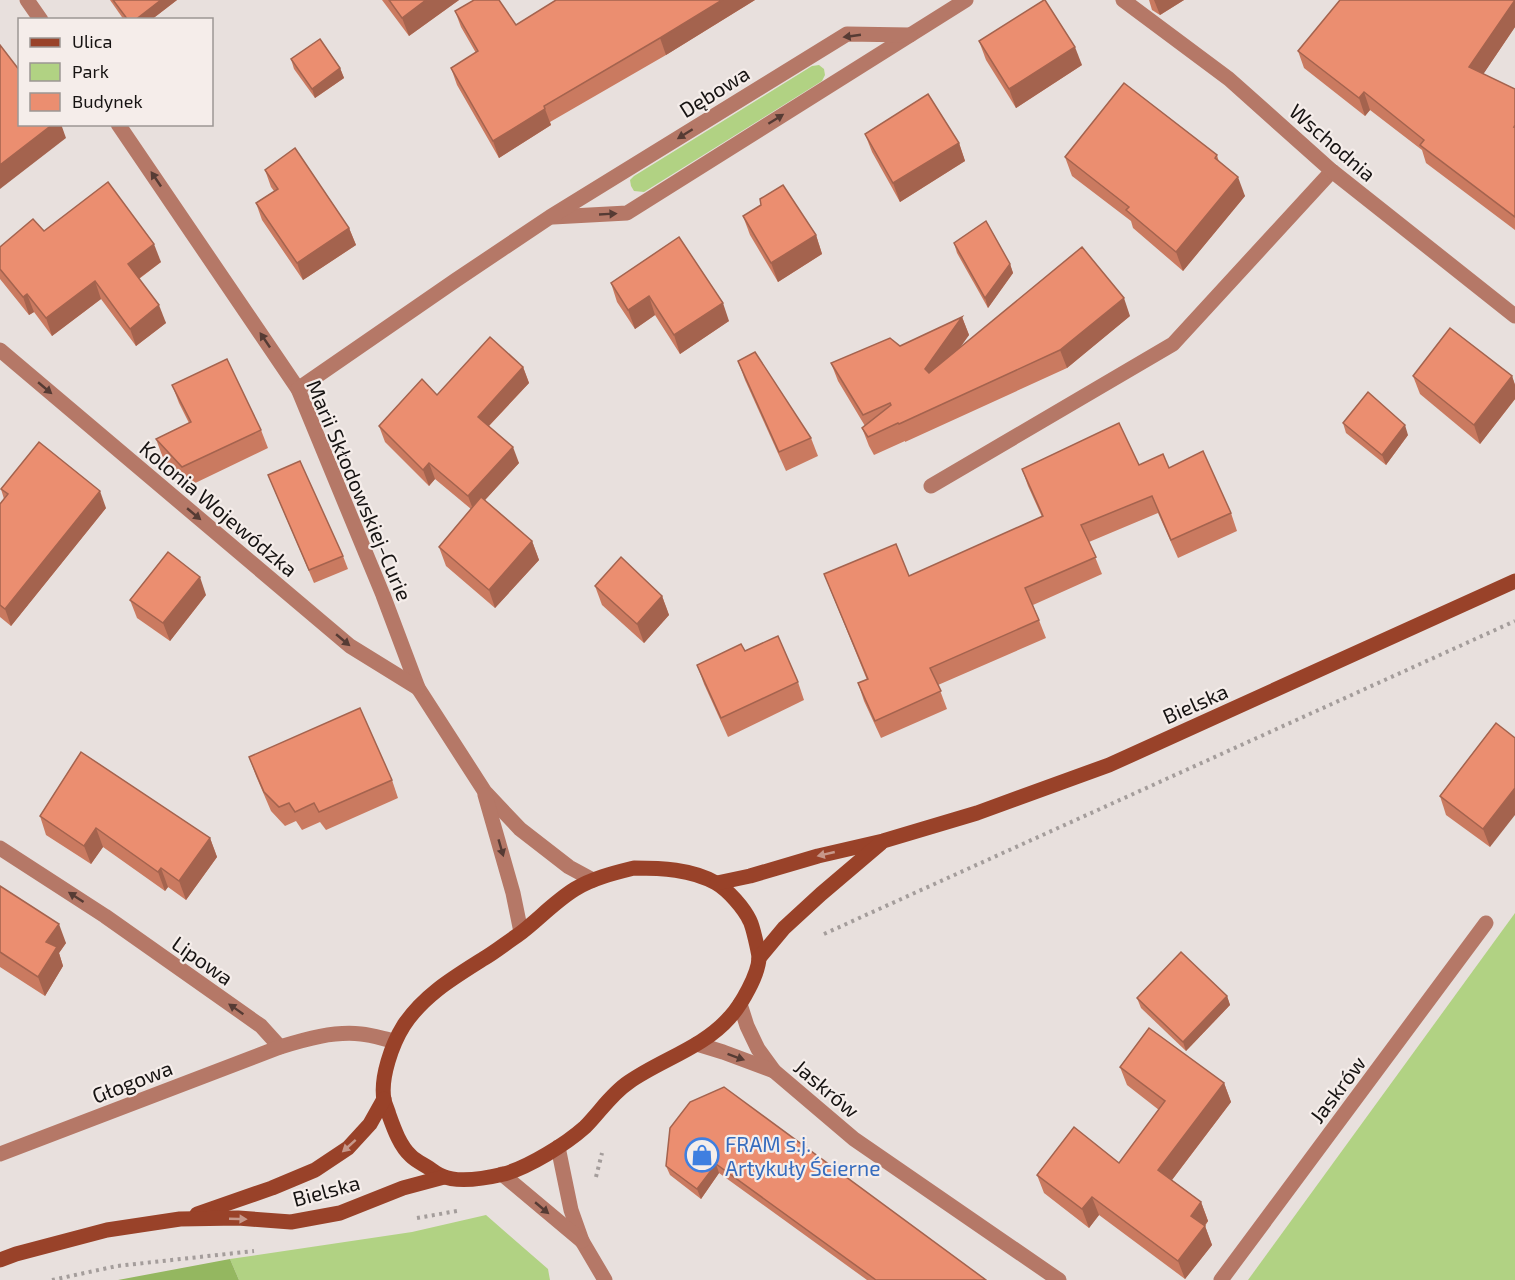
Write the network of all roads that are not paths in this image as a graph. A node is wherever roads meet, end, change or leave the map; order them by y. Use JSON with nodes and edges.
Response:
{"nodes":[{"id":1,"x":27,"y":0,"type":"edge"},
{"id":2,"x":966,"y":0,"type":"edge"},
{"id":3,"x":1123,"y":0,"type":"edge"},
{"id":4,"x":40,"y":18,"type":"edge"},
{"id":5,"x":910,"y":36,"type":"junction"},
{"id":6,"x":119,"y":126,"type":"edge"},
{"id":7,"x":1332,"y":171,"type":"junction"},
{"id":8,"x":550,"y":217,"type":"junction"},
{"id":9,"x":1515,"y":316,"type":"edge"},
{"id":10,"x":0,"y":351,"type":"edge"},
{"id":11,"x":297,"y":389,"type":"junction"},
{"id":12,"x":930,"y":486,"type":"dead end"},
{"id":13,"x":1515,"y":581,"type":"edge"},
{"id":14,"x":418,"y":688,"type":"junction"},
{"id":15,"x":485,"y":792,"type":"junction"},
{"id":16,"x":883,"y":841,"type":"junction"},
{"id":17,"x":0,"y":848,"type":"edge"},
{"id":18,"x":593,"y":880,"type":"junction"},
{"id":19,"x":717,"y":883,"type":"junction"},
{"id":20,"x":1486,"y":923,"type":"dead end"},
{"id":21,"x":521,"y":933,"type":"junction"},
{"id":22,"x":759,"y":958,"type":"junction"},
{"id":23,"x":740,"y":1004,"type":"junction"},
{"id":24,"x":394,"y":1041,"type":"junction"},
{"id":25,"x":697,"y":1044,"type":"junction"},
{"id":26,"x":280,"y":1047,"type":"junction"},
{"id":27,"x":774,"y":1071,"type":"junction"},
{"id":28,"x":384,"y":1099,"type":"junction"},
{"id":29,"x":558,"y":1147,"type":"junction"},
{"id":30,"x":0,"y":1154,"type":"edge"},
{"id":31,"x":502,"y":1174,"type":"junction"},
{"id":32,"x":444,"y":1177,"type":"junction"},
{"id":33,"x":180,"y":1219,"type":"junction"},
{"id":34,"x":582,"y":1240,"type":"junction"},
{"id":35,"x":0,"y":1260,"type":"edge"},
{"id":36,"x":605,"y":1280,"type":"edge"},
{"id":37,"x":1059,"y":1280,"type":"edge"},
{"id":38,"x":1221,"y":1280,"type":"edge"}],
"edges":[{"from":1,"to":4,"type":"street"},
{"from":2,"to":5,"type":"street"},
{"from":3,"to":7,"type":"street","name":"Wschodnia"},
{"from":8,"to":5,"type":"street","one_way":true},
{"from":5,"to":8,"type":"street","name":"Dębowa","one_way":true},
{"from":11,"to":6,"type":"street","name":"Marii Skłodowskiej-Curie","one_way":true},
{"from":7,"to":9,"type":"street","name":"Wschodnia"},
{"from":7,"to":12,"type":"street"},
{"from":8,"to":11,"type":"street","name":"Dębowa"},
{"from":10,"to":14,"type":"street","name":"Kolonia Wojewódzka","one_way":true},
{"from":11,"to":14,"type":"street","name":"Marii Skłodowskiej-Curie"},
{"from":13,"to":16,"type":"main road","name":"Bielska"},
{"from":14,"to":15,"type":"street","name":"Marii Skłodowskiej-Curie"},
{"from":15,"to":18,"type":"street","name":"Marii Skłodowskiej-Curie"},
{"from":15,"to":21,"type":"street","name":"Marii Skłodowskiej-Curie","one_way":true},
{"from":16,"to":19,"type":"main road","name":"Bielska","one_way":true},
{"from":16,"to":22,"type":"main road","name":"Bielska"},
{"from":26,"to":17,"type":"street","name":"Lipowa","one_way":true},
{"from":18,"to":19,"type":"main road"},
{"from":18,"to":21,"type":"main road"},
{"from":19,"to":22,"type":"main road"},
{"from":20,"to":38,"type":"street","name":"Jaskrów"},
{"from":21,"to":24,"type":"main road"},
{"from":22,"to":23,"type":"main road"},
{"from":23,"to":25,"type":"main road"},
{"from":23,"to":27,"type":"street","name":"Jaskrów"},
{"from":24,"to":26,"type":"street"},
{"from":24,"to":28,"type":"main road"},
{"from":25,"to":27,"type":"street","name":"Jaskrów","one_way":true},
{"from":25,"to":29,"type":"main road"},
{"from":26,"to":30,"type":"street","name":"Głogowa"},
{"from":27,"to":37,"type":"street","name":"Jaskrów"},
{"from":28,"to":32,"type":"main road"},
{"from":28,"to":33,"type":"main road","name":"Bielska","one_way":true},
{"from":29,"to":31,"type":"main road"},
{"from":29,"to":34,"type":"street"},
{"from":31,"to":32,"type":"main road"},
{"from":31,"to":34,"type":"street","one_way":true},
{"from":33,"to":32,"type":"main road","name":"Bielska","one_way":true},
{"from":33,"to":35,"type":"main road","name":"Bielska"},
{"from":34,"to":36,"type":"street"}]}
